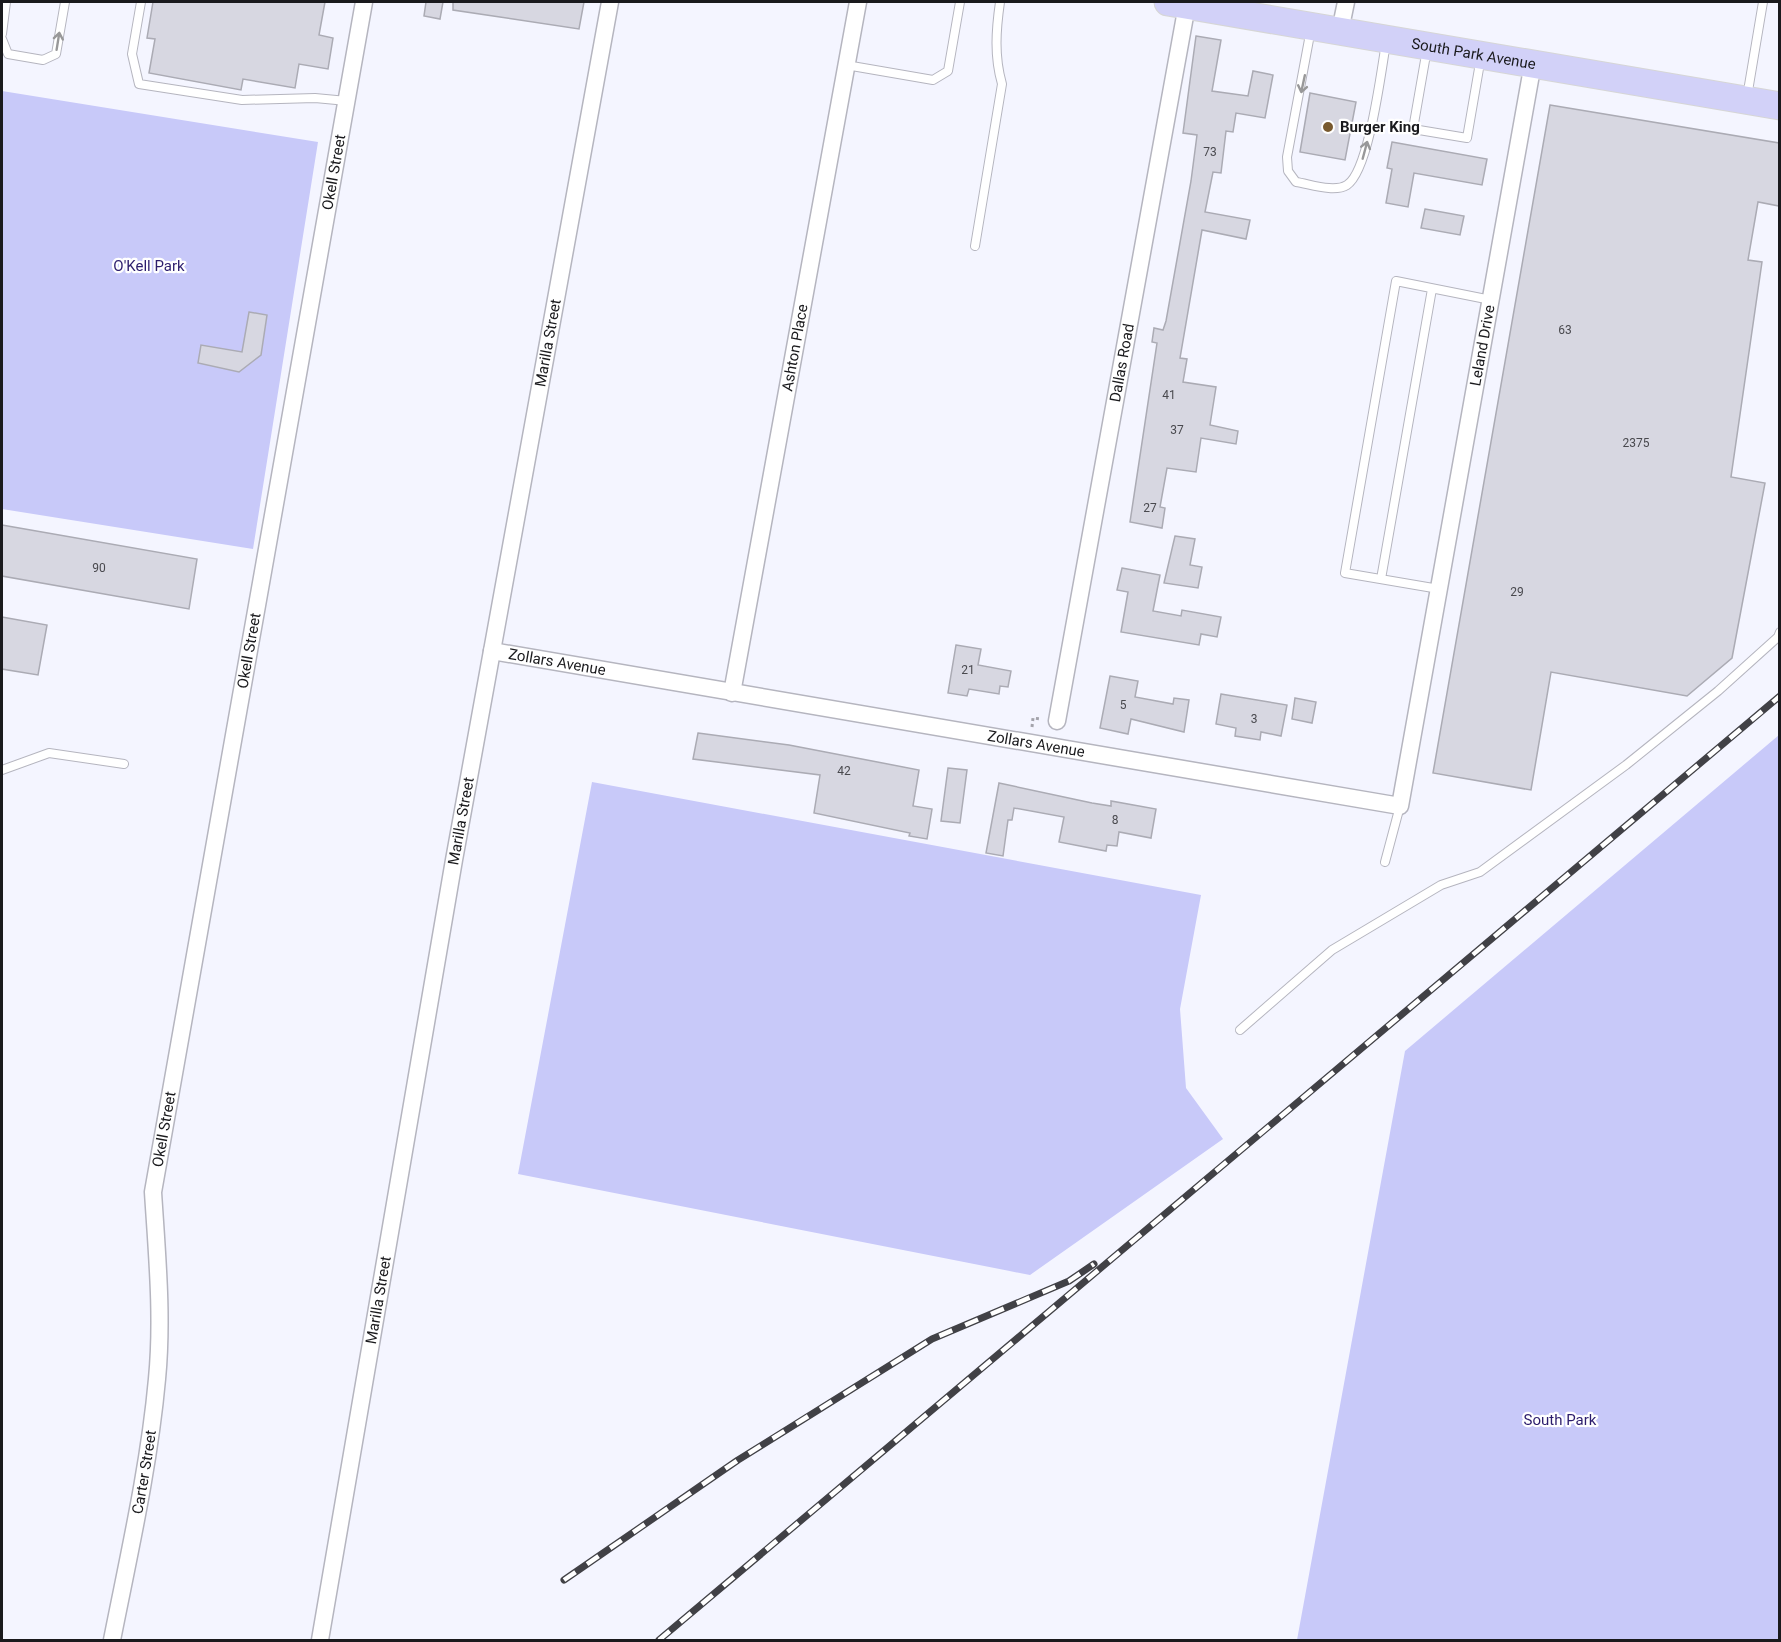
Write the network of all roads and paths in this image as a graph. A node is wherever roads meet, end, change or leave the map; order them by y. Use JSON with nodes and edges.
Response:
{"nodes":[{"id":1,"x":65,"y":2,"type":"edge"},
{"id":2,"x":141,"y":2,"type":"edge"},
{"id":3,"x":364,"y":2,"type":"edge"},
{"id":4,"x":609,"y":2,"type":"edge"},
{"id":5,"x":858,"y":2,"type":"edge"},
{"id":6,"x":960,"y":2,"type":"edge"},
{"id":7,"x":1000,"y":2,"type":"edge"},
{"id":8,"x":1346,"y":2,"type":"edge"},
{"id":9,"x":1763,"y":2,"type":"edge"},
{"id":10,"x":1177,"y":3,"type":"edge"},
{"id":11,"x":4,"y":6,"type":"edge"},
{"id":12,"x":1311,"y":26,"type":"junction"},
{"id":13,"x":1340,"y":31,"type":"junction"},
{"id":14,"x":2,"y":37,"type":"edge"},
{"id":15,"x":1387,"y":39,"type":"junction"},
{"id":16,"x":1427,"y":46,"type":"junction"},
{"id":17,"x":1482,"y":55,"type":"junction"},
{"id":18,"x":1533,"y":63,"type":"junction"},
{"id":19,"x":846,"y":65,"type":"junction"},
{"id":20,"x":1747,"y":100,"type":"junction"},
{"id":21,"x":347,"y":101,"type":"junction"},
{"id":22,"x":1779,"y":106,"type":"edge"},
{"id":23,"x":975,"y":246,"type":"dead end"},
{"id":24,"x":1432,"y":289,"type":"junction"},
{"id":25,"x":1491,"y":300,"type":"junction"},
{"id":26,"x":1381,"y":579,"type":"junction"},
{"id":27,"x":1439,"y":590,"type":"junction"},
{"id":28,"x":1779,"y":632,"type":"edge"},
{"id":29,"x":492,"y":651,"type":"junction"},
{"id":30,"x":732,"y":693,"type":"junction"},
{"id":31,"x":1057,"y":721,"type":"dead end"},
{"id":32,"x":124,"y":764,"type":"dead end"},
{"id":33,"x":2,"y":770,"type":"edge"},
{"id":34,"x":1400,"y":806,"type":"junction"},
{"id":35,"x":1385,"y":862,"type":"dead end"},
{"id":36,"x":1240,"y":1030,"type":"dead end"},
{"id":37,"x":160,"y":1301,"type":"joint"},
{"id":38,"x":112,"y":1641,"type":"edge"},
{"id":39,"x":320,"y":1641,"type":"edge"}],
"edges":[{"from":14,"to":1,"type":"lane","one_way":true},
{"from":2,"to":21,"type":"lane"},
{"from":3,"to":21,"type":"street","name":"Okell Street"},
{"from":4,"to":29,"type":"street","name":"Marilla Street"},
{"from":5,"to":19,"type":"street","name":"Ashton Place"},
{"from":6,"to":19,"type":"lane"},
{"from":7,"to":23,"type":"lane"},
{"from":8,"to":13,"type":"street"},
{"from":9,"to":20,"type":"lane"},
{"from":10,"to":12,"type":"main road","name":"South Park Avenue"},
{"from":10,"to":31,"type":"street","name":"Dallas Road"},
{"from":11,"to":14,"type":"lane"},
{"from":12,"to":13,"type":"main road","name":"South Park Avenue"},
{"from":12,"to":15,"type":"lane","one_way":true},
{"from":13,"to":15,"type":"main road","name":"South Park Avenue"},
{"from":15,"to":16,"type":"main road","name":"South Park Avenue"},
{"from":16,"to":17,"type":"main road","name":"South Park Avenue"},
{"from":16,"to":17,"type":"lane"},
{"from":17,"to":18,"type":"main road","name":"South Park Avenue"},
{"from":18,"to":20,"type":"main road","name":"South Park Avenue"},
{"from":18,"to":25,"type":"street","name":"Leland Drive"},
{"from":19,"to":30,"type":"street","name":"Ashton Place"},
{"from":20,"to":22,"type":"main road","name":"South Park Avenue"},
{"from":21,"to":37,"type":"street","name":"Okell Street"},
{"from":24,"to":25,"type":"lane"},
{"from":24,"to":26,"type":"lane"},
{"from":24,"to":26,"type":"lane"},
{"from":25,"to":27,"type":"street","name":"Leland Drive"},
{"from":26,"to":27,"type":"lane"},
{"from":27,"to":34,"type":"street","name":"Leland Drive"},
{"from":28,"to":36,"type":"lane"},
{"from":29,"to":30,"type":"street","name":"Zollars Avenue"},
{"from":29,"to":39,"type":"street","name":"Marilla Street"},
{"from":30,"to":34,"type":"street","name":"Zollars Avenue"},
{"from":32,"to":33,"type":"lane"},
{"from":34,"to":35,"type":"lane"},
{"from":37,"to":38,"type":"street","name":"Carter Street"}]}
